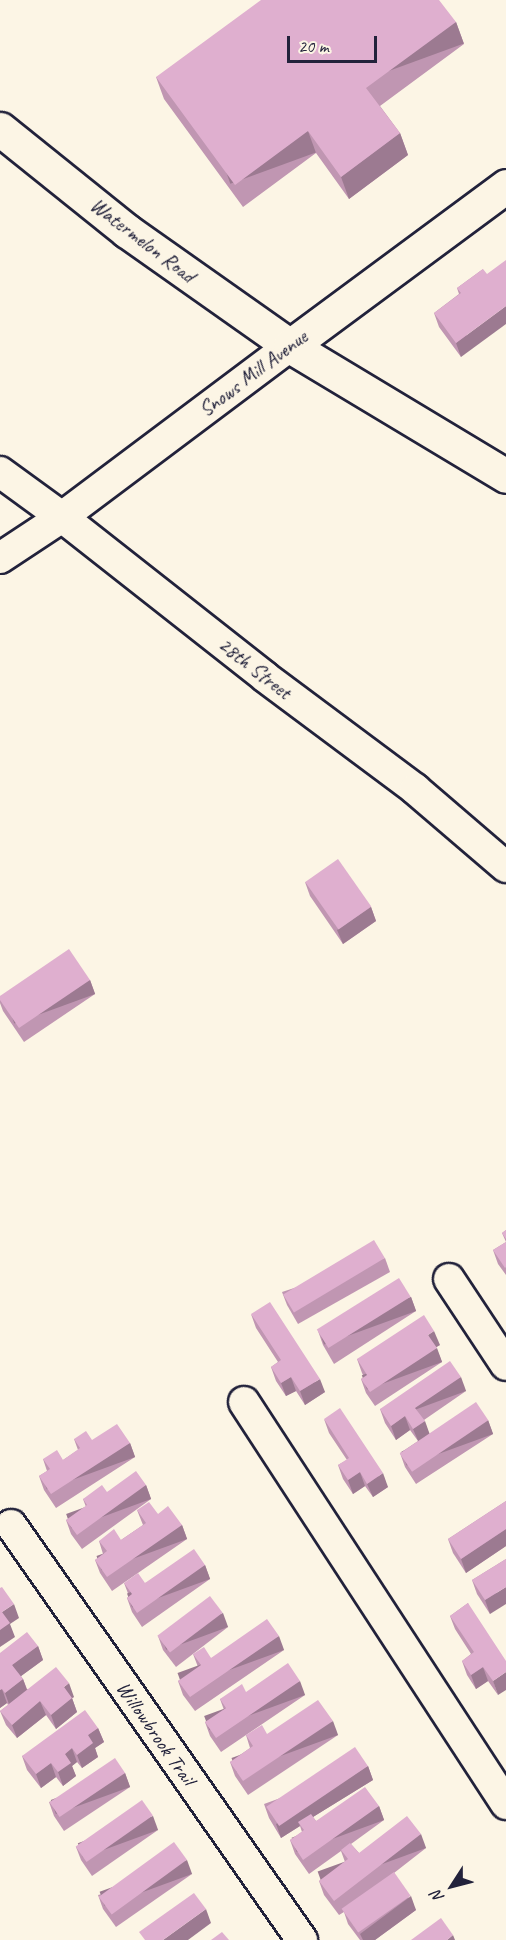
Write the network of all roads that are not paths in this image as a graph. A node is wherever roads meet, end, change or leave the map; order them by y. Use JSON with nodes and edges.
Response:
{"nodes":[{"id":1,"x":0,"y":129,"type":"edge"},
{"id":2,"x":506,"y":186,"type":"edge"},
{"id":3,"x":290,"y":346,"type":"junction"},
{"id":4,"x":0,"y":472,"type":"edge"},
{"id":5,"x":506,"y":476,"type":"edge"},
{"id":6,"x":62,"y":517,"type":"junction"},
{"id":7,"x":0,"y":558,"type":"edge"},
{"id":8,"x":506,"y":867,"type":"edge"},
{"id":9,"x":449,"y":1279,"type":"dead end"},
{"id":10,"x":506,"y":1365,"type":"edge"},
{"id":11,"x":244,"y":1402,"type":"dead end"},
{"id":12,"x":11,"y":1525,"type":"dead end"},
{"id":13,"x":506,"y":1804,"type":"edge"},
{"id":14,"x":302,"y":1940,"type":"edge"}],
"edges":[{"from":1,"to":3,"type":"main road","name":"Watermelon Road"},
{"from":2,"to":3,"type":"main road","name":"Snows Mill Avenue"},
{"from":3,"to":5,"type":"main road","name":"Watermelon Road"},
{"from":3,"to":6,"type":"street","name":"Snows Mill Avenue"},
{"from":4,"to":6,"type":"street","name":"28th Street"},
{"from":6,"to":7,"type":"street","name":"Snows Mill Avenue"},
{"from":6,"to":8,"type":"street","name":"28th Street"},
{"from":9,"to":10,"type":"street"},
{"from":11,"to":13,"type":"street"},
{"from":12,"to":14,"type":"street","name":"Willowbrook Trail"}]}
